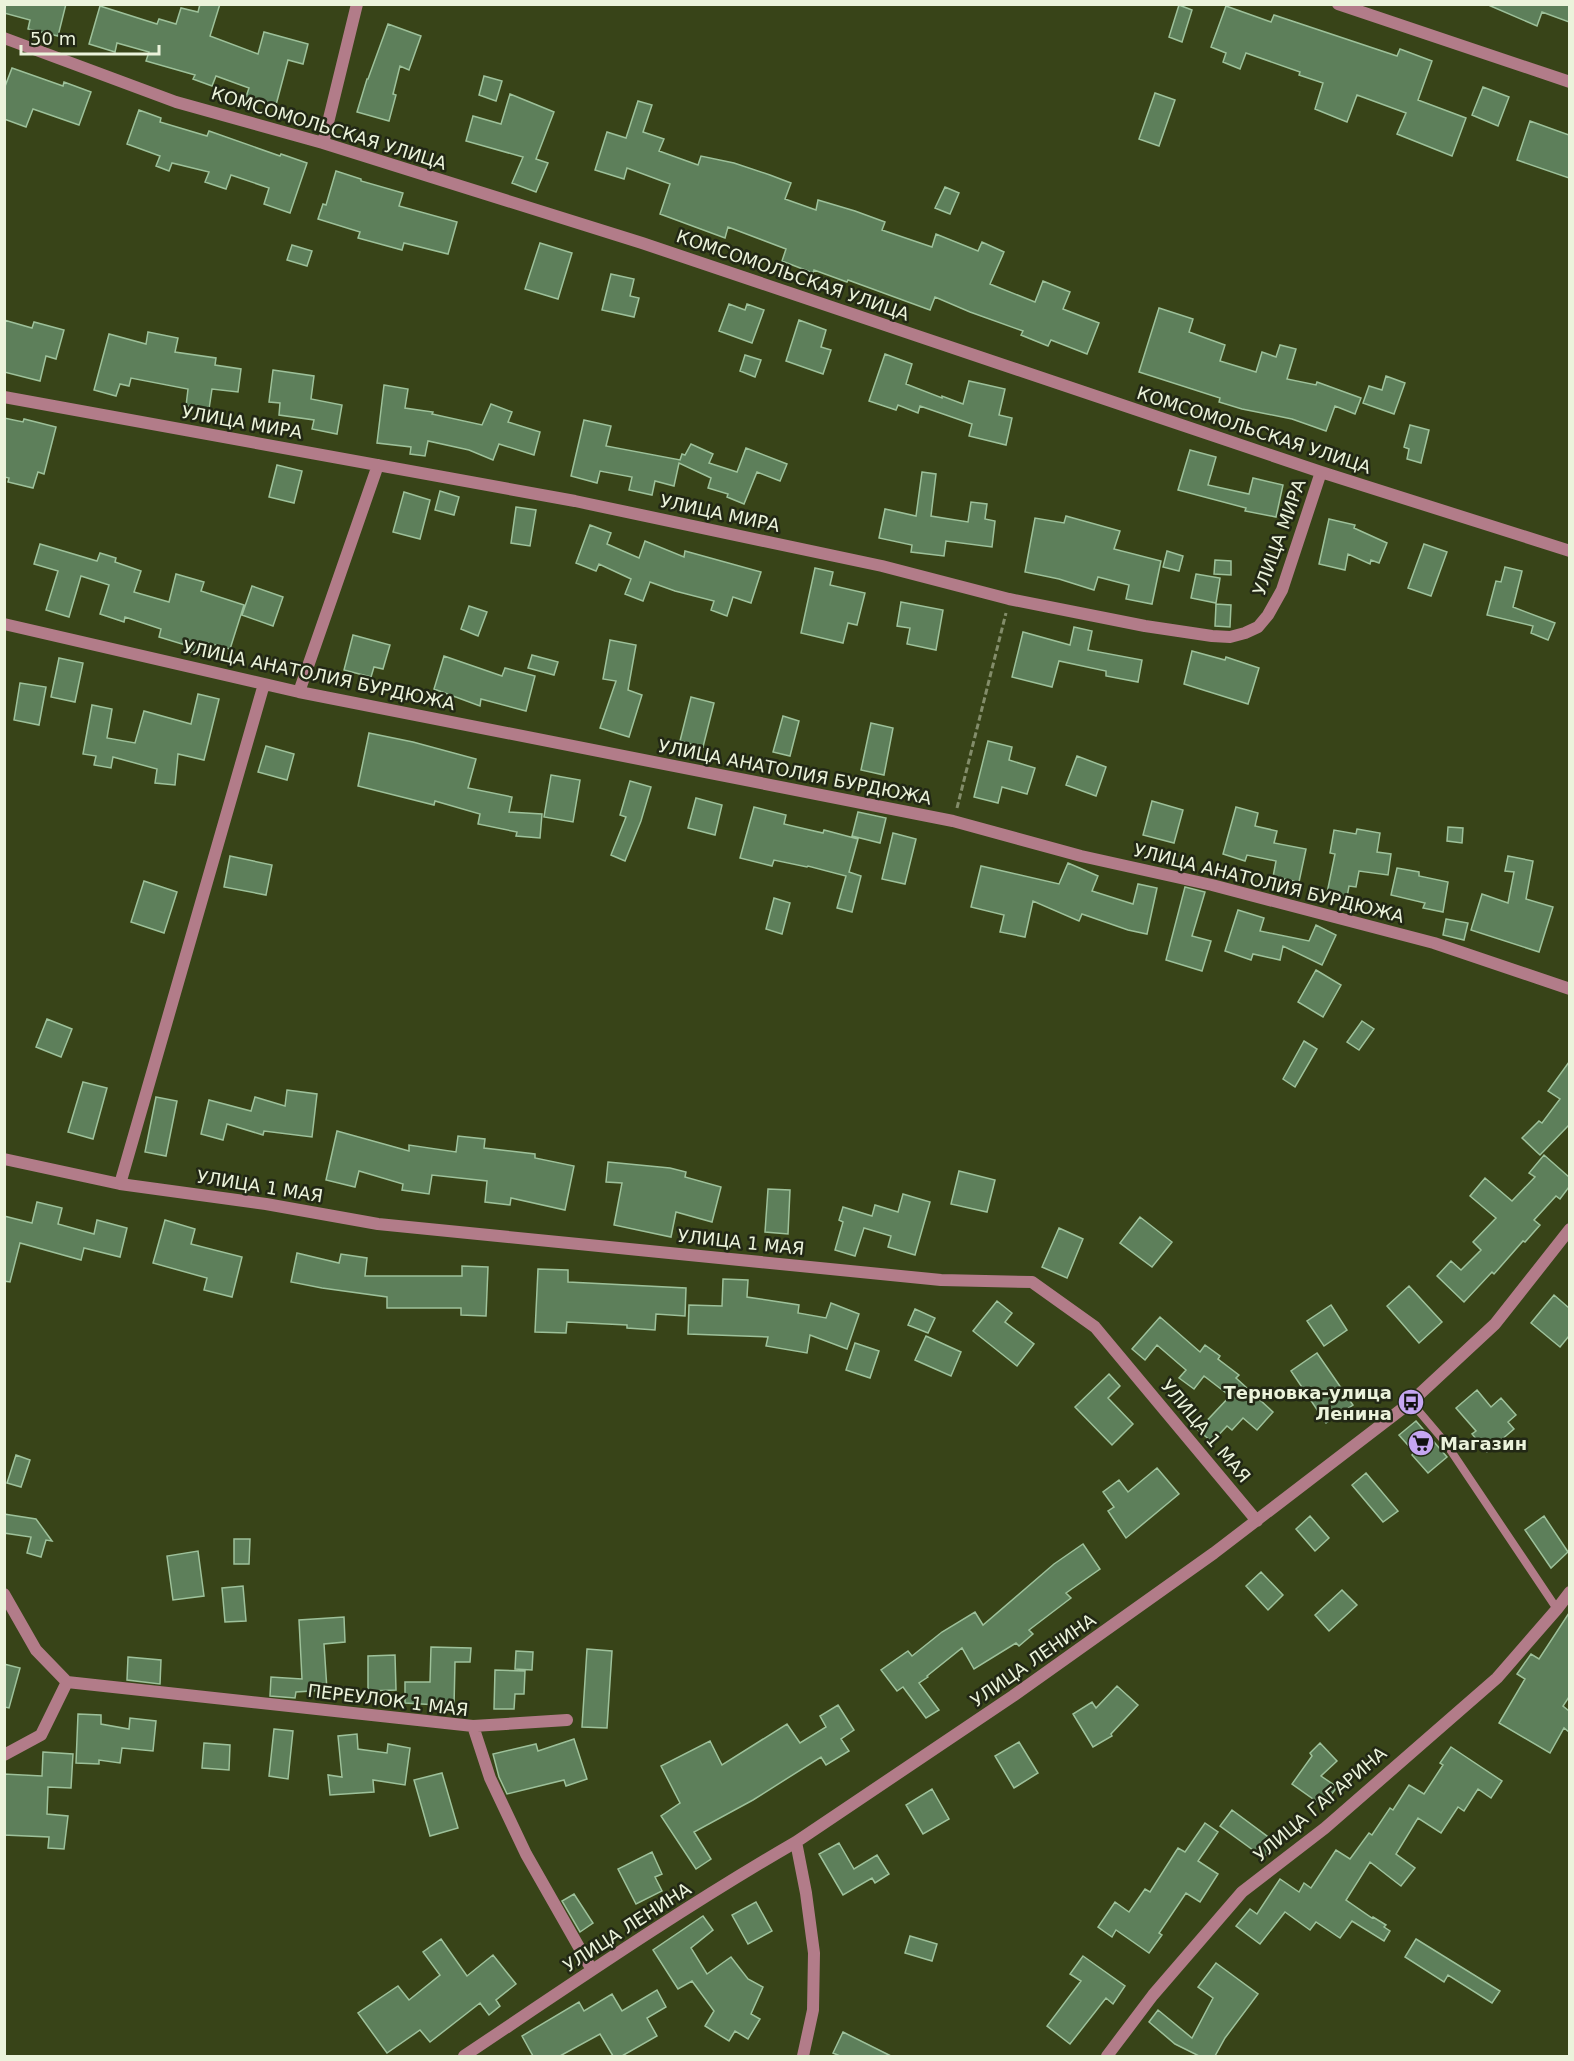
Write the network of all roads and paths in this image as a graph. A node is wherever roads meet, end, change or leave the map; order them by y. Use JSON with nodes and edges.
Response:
{"nodes":[{"id":1,"x":357,"y":4,"type":"edge"},
{"id":2,"x":1338,"y":4,"type":"edge"},
{"id":3,"x":4,"y":38,"type":"edge"},
{"id":4,"x":1569,"y":82,"type":"edge"},
{"id":5,"x":323,"y":143,"type":"junction"},
{"id":6,"x":4,"y":397,"type":"edge"},
{"id":7,"x":378,"y":465,"type":"junction"},
{"id":8,"x":1321,"y":472,"type":"junction"},
{"id":9,"x":1569,"y":550,"type":"edge"},
{"id":10,"x":1010,"y":599,"type":"junction"},
{"id":11,"x":4,"y":624,"type":"edge"},
{"id":12,"x":264,"y":684,"type":"junction"},
{"id":13,"x":299,"y":692,"type":"junction"},
{"id":14,"x":953,"y":821,"type":"junction"},
{"id":15,"x":1569,"y":989,"type":"edge"},
{"id":16,"x":4,"y":1158,"type":"edge"},
{"id":17,"x":120,"y":1184,"type":"junction"},
{"id":18,"x":1569,"y":1229,"type":"edge"},
{"id":19,"x":1411,"y":1402,"type":"junction"},
{"id":20,"x":1257,"y":1521,"type":"junction"},
{"id":21,"x":1569,"y":1592,"type":"edge"},
{"id":22,"x":4,"y":1594,"type":"edge"},
{"id":23,"x":1557,"y":1609,"type":"junction"},
{"id":24,"x":67,"y":1682,"type":"junction"},
{"id":25,"x":567,"y":1719,"type":"dead end"},
{"id":26,"x":473,"y":1726,"type":"junction"},
{"id":27,"x":4,"y":1755,"type":"edge"},
{"id":28,"x":796,"y":1842,"type":"junction"},
{"id":29,"x":592,"y":1970,"type":"junction"},
{"id":30,"x":464,"y":2056,"type":"edge"},
{"id":31,"x":803,"y":2056,"type":"edge"},
{"id":32,"x":1107,"y":2056,"type":"edge"}],
"edges":[{"from":1,"to":5,"type":"street"},
{"from":2,"to":4,"type":"street"},
{"from":3,"to":5,"type":"street","name":"КОМСОМОЛЬСКАЯ УЛИЦА"},
{"from":5,"to":8,"type":"street","name":"КОМСОМОЛЬСКАЯ УЛИЦА"},
{"from":6,"to":7,"type":"street","name":"УЛИЦА МИРА"},
{"from":7,"to":10,"type":"street","name":"УЛИЦА МИРА"},
{"from":7,"to":13,"type":"street"},
{"from":8,"to":9,"type":"street","name":"КОМСОМОЛЬСКАЯ УЛИЦА"},
{"from":8,"to":10,"type":"street","name":"УЛИЦА МИРА"},
{"from":10,"to":14,"type":"path"},
{"from":11,"to":12,"type":"street","name":"УЛИЦА АНАТОЛИЯ БУРДЮЖА"},
{"from":12,"to":13,"type":"street","name":"УЛИЦА АНАТОЛИЯ БУРДЮЖА"},
{"from":12,"to":17,"type":"street"},
{"from":13,"to":14,"type":"street","name":"УЛИЦА АНАТОЛИЯ БУРДЮЖА"},
{"from":14,"to":15,"type":"street","name":"УЛИЦА АНАТОЛИЯ БУРДЮЖА"},
{"from":16,"to":17,"type":"street","name":"УЛИЦА 1 МАЯ"},
{"from":17,"to":20,"type":"street","name":"УЛИЦА 1 МАЯ"},
{"from":18,"to":19,"type":"street","name":"УЛИЦА ЛЕНИНА"},
{"from":19,"to":20,"type":"street","name":"УЛИЦА ЛЕНИНА"},
{"from":19,"to":23,"type":"lane"},
{"from":20,"to":28,"type":"street","name":"УЛИЦА ЛЕНИНА"},
{"from":21,"to":23,"type":"street","name":"УЛИЦА ГАГАРИНА"},
{"from":22,"to":24,"type":"street"},
{"from":23,"to":32,"type":"street","name":"УЛИЦА ГАГАРИНА"},
{"from":24,"to":26,"type":"street","name":"ПЕРЕУЛОК 1 МАЯ"},
{"from":24,"to":27,"type":"street"},
{"from":25,"to":26,"type":"street"},
{"from":26,"to":29,"type":"street","name":"ПЕРЕУЛОК 1 МАЯ"},
{"from":28,"to":29,"type":"street","name":"УЛИЦА ЛЕНИНА"},
{"from":28,"to":31,"type":"street"},
{"from":29,"to":30,"type":"street","name":"УЛИЦА ЛЕНИНА"}]}
